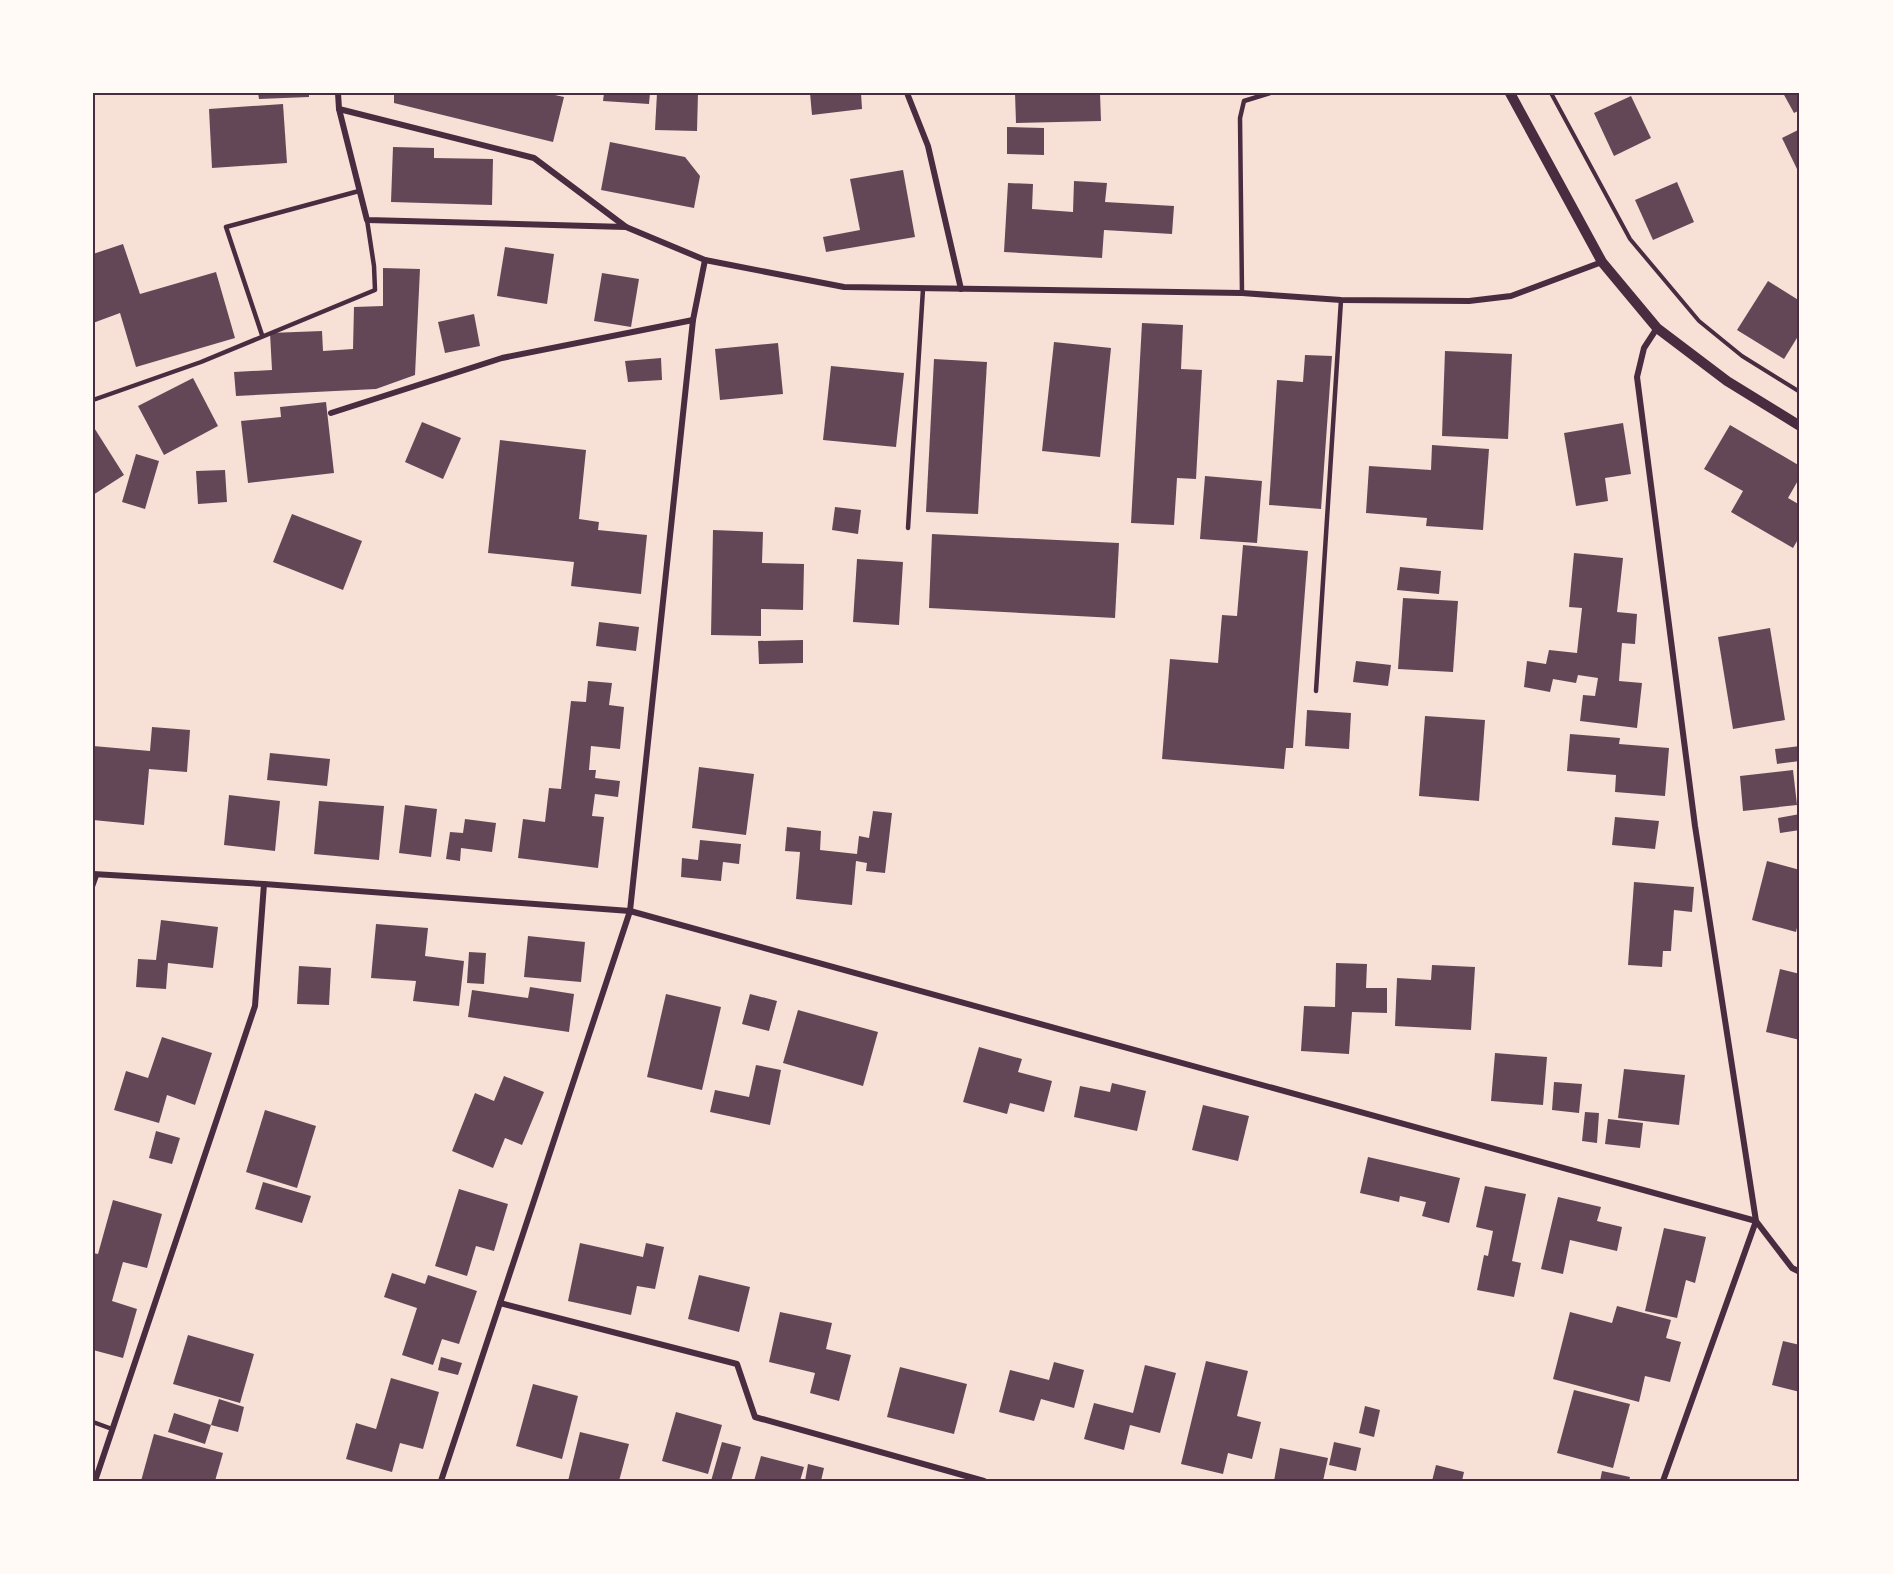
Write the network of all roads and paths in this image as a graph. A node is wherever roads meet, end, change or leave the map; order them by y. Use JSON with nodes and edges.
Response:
{"nodes":[{"id":1,"x":338,"y":93,"type":"edge"},
{"id":2,"x":907,"y":93,"type":"edge"},
{"id":3,"x":1270,"y":93,"type":"edge"},
{"id":4,"x":1510,"y":93,"type":"edge"},
{"id":5,"x":1551,"y":93,"type":"edge"},
{"id":6,"x":339,"y":109,"type":"junction"},
{"id":7,"x":359,"y":191,"type":"junction"},
{"id":8,"x":367,"y":220,"type":"junction"},
{"id":9,"x":626,"y":227,"type":"junction"},
{"id":10,"x":705,"y":260,"type":"junction"},
{"id":11,"x":1602,"y":262,"type":"junction"},
{"id":12,"x":923,"y":289,"type":"junction"},
{"id":13,"x":961,"y":289,"type":"junction"},
{"id":14,"x":1242,"y":293,"type":"junction"},
{"id":15,"x":1341,"y":300,"type":"junction"},
{"id":16,"x":693,"y":320,"type":"junction"},
{"id":17,"x":1657,"y":328,"type":"junction"},
{"id":18,"x":262,"y":335,"type":"junction"},
{"id":19,"x":1800,"y":392,"type":"edge"},
{"id":20,"x":93,"y":400,"type":"edge"},
{"id":21,"x":331,"y":413,"type":"dead end"},
{"id":22,"x":1800,"y":426,"type":"edge"},
{"id":23,"x":908,"y":528,"type":"dead end"},
{"id":24,"x":1316,"y":691,"type":"dead end"},
{"id":25,"x":95,"y":874,"type":"edge"},
{"id":26,"x":264,"y":884,"type":"junction"},
{"id":27,"x":93,"y":886,"type":"edge"},
{"id":28,"x":630,"y":911,"type":"junction"},
{"id":29,"x":1756,"y":1221,"type":"junction"},
{"id":30,"x":1800,"y":1272,"type":"edge"},
{"id":31,"x":500,"y":1303,"type":"junction"},
{"id":32,"x":93,"y":1422,"type":"edge"},
{"id":33,"x":112,"y":1429,"type":"junction"},
{"id":34,"x":95,"y":1481,"type":"edge"},
{"id":35,"x":441,"y":1481,"type":"edge"},
{"id":36,"x":984,"y":1481,"type":"edge"},
{"id":37,"x":1663,"y":1481,"type":"edge"}],
"edges":[{"from":1,"to":6,"type":"street"},
{"from":2,"to":13,"type":"street"},
{"from":3,"to":14,"type":"lane"},
{"from":4,"to":11,"type":"street"},
{"from":5,"to":19,"type":"path"},
{"from":6,"to":7,"type":"street"},
{"from":6,"to":9,"type":"street"},
{"from":7,"to":8,"type":"street"},
{"from":7,"to":18,"type":"lane"},
{"from":8,"to":9,"type":"street"},
{"from":8,"to":18,"type":"lane"},
{"from":9,"to":10,"type":"street"},
{"from":10,"to":12,"type":"street"},
{"from":10,"to":16,"type":"street"},
{"from":11,"to":15,"type":"street"},
{"from":11,"to":17,"type":"street"},
{"from":12,"to":13,"type":"street"},
{"from":12,"to":23,"type":"lane"},
{"from":13,"to":14,"type":"street"},
{"from":14,"to":15,"type":"street"},
{"from":15,"to":24,"type":"lane"},
{"from":16,"to":21,"type":"street"},
{"from":16,"to":28,"type":"street"},
{"from":17,"to":22,"type":"street"},
{"from":17,"to":29,"type":"street"},
{"from":18,"to":20,"type":"lane"},
{"from":25,"to":26,"type":"street"},
{"from":25,"to":27,"type":"lane"},
{"from":26,"to":28,"type":"street"},
{"from":26,"to":33,"type":"street"},
{"from":28,"to":29,"type":"street"},
{"from":28,"to":31,"type":"street"},
{"from":29,"to":30,"type":"street"},
{"from":29,"to":37,"type":"street"},
{"from":31,"to":35,"type":"street"},
{"from":31,"to":36,"type":"street"},
{"from":32,"to":33,"type":"lane"},
{"from":33,"to":34,"type":"street"}]}
